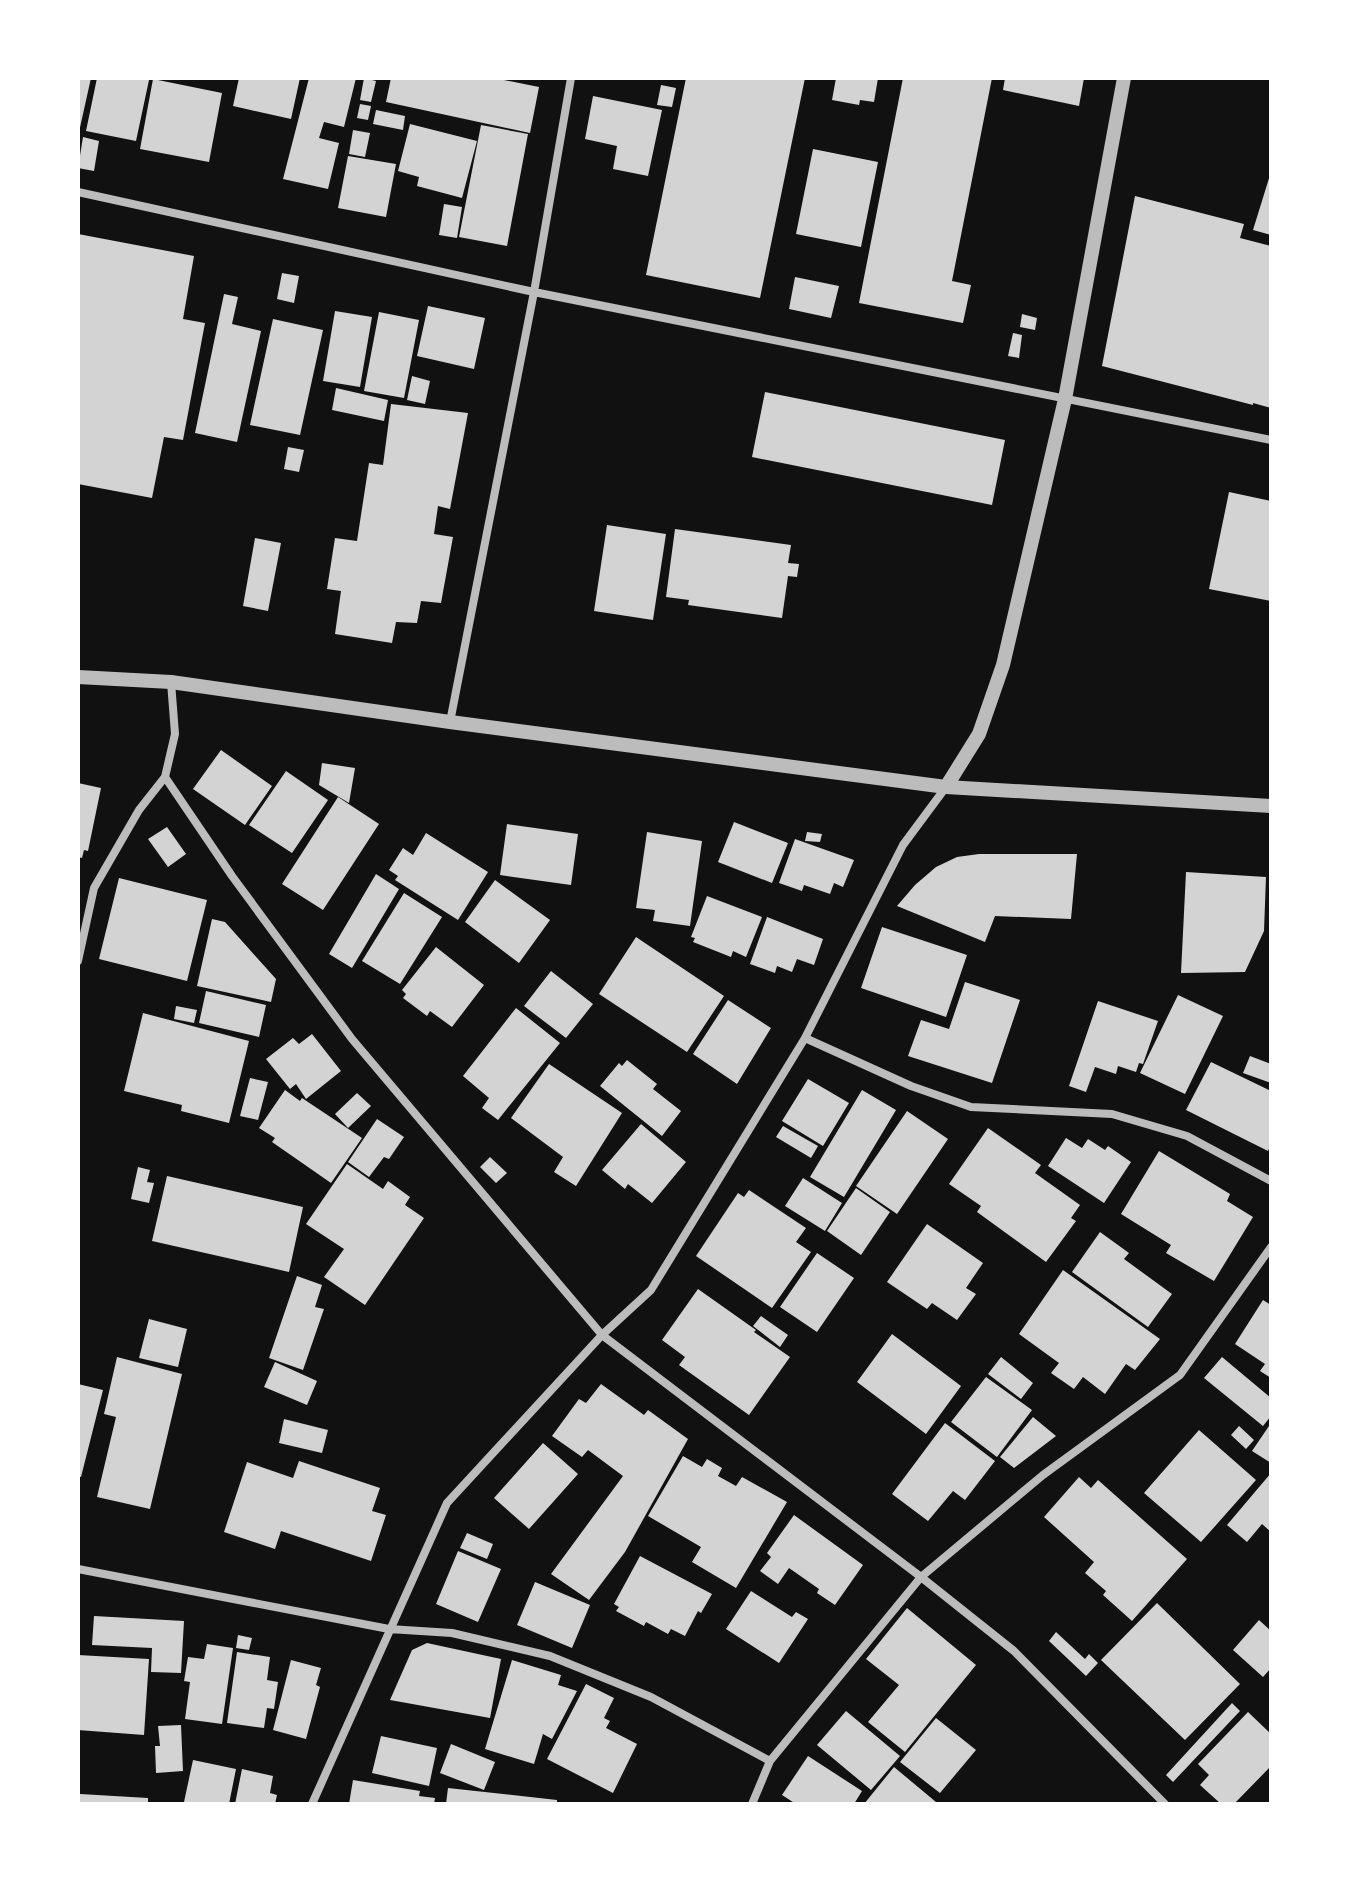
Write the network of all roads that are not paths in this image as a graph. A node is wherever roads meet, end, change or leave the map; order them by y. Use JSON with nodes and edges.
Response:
{"nodes":[{"id":1,"x":571,"y":78,"type":"edge"},
{"id":2,"x":1124,"y":78,"type":"edge"},
{"id":3,"x":78,"y":192,"type":"edge"},
{"id":4,"x":534,"y":292,"type":"junction"},
{"id":5,"x":1065,"y":399,"type":"junction"},
{"id":6,"x":1271,"y":440,"type":"edge"},
{"id":7,"x":78,"y":677,"type":"edge"},
{"id":8,"x":171,"y":682,"type":"junction"},
{"id":9,"x":450,"y":722,"type":"junction"},
{"id":10,"x":165,"y":777,"type":"junction"},
{"id":11,"x":946,"y":787,"type":"junction"},
{"id":12,"x":1271,"y":806,"type":"edge"},
{"id":13,"x":78,"y":961,"type":"edge"},
{"id":14,"x":805,"y":1038,"type":"junction"},
{"id":15,"x":1271,"y":1181,"type":"edge"},
{"id":16,"x":1271,"y":1247,"type":"edge"},
{"id":17,"x":602,"y":1335,"type":"junction"},
{"id":18,"x":78,"y":1569,"type":"edge"},
{"id":19,"x":921,"y":1577,"type":"junction"},
{"id":20,"x":389,"y":1629,"type":"junction"},
{"id":21,"x":770,"y":1761,"type":"junction"},
{"id":22,"x":312,"y":1804,"type":"edge"},
{"id":23,"x":752,"y":1804,"type":"edge"},
{"id":24,"x":1165,"y":1804,"type":"edge"}],
"edges":[{"from":1,"to":4,"type":"street"},
{"from":2,"to":5,"type":"street"},
{"from":3,"to":4,"type":"street"},
{"from":4,"to":5,"type":"street"},
{"from":4,"to":9,"type":"street"},
{"from":5,"to":6,"type":"street"},
{"from":5,"to":11,"type":"street"},
{"from":7,"to":8,"type":"street"},
{"from":8,"to":9,"type":"street"},
{"from":8,"to":10,"type":"street"},
{"from":9,"to":11,"type":"street"},
{"from":10,"to":13,"type":"street"},
{"from":10,"to":17,"type":"street"},
{"from":11,"to":12,"type":"street"},
{"from":11,"to":14,"type":"street"},
{"from":14,"to":15,"type":"street"},
{"from":14,"to":17,"type":"street"},
{"from":16,"to":19,"type":"street"},
{"from":17,"to":19,"type":"street"},
{"from":17,"to":20,"type":"street"},
{"from":18,"to":20,"type":"street"},
{"from":19,"to":21,"type":"street"},
{"from":19,"to":24,"type":"street"},
{"from":20,"to":21,"type":"street"},
{"from":20,"to":22,"type":"street"},
{"from":21,"to":23,"type":"street"}]}
